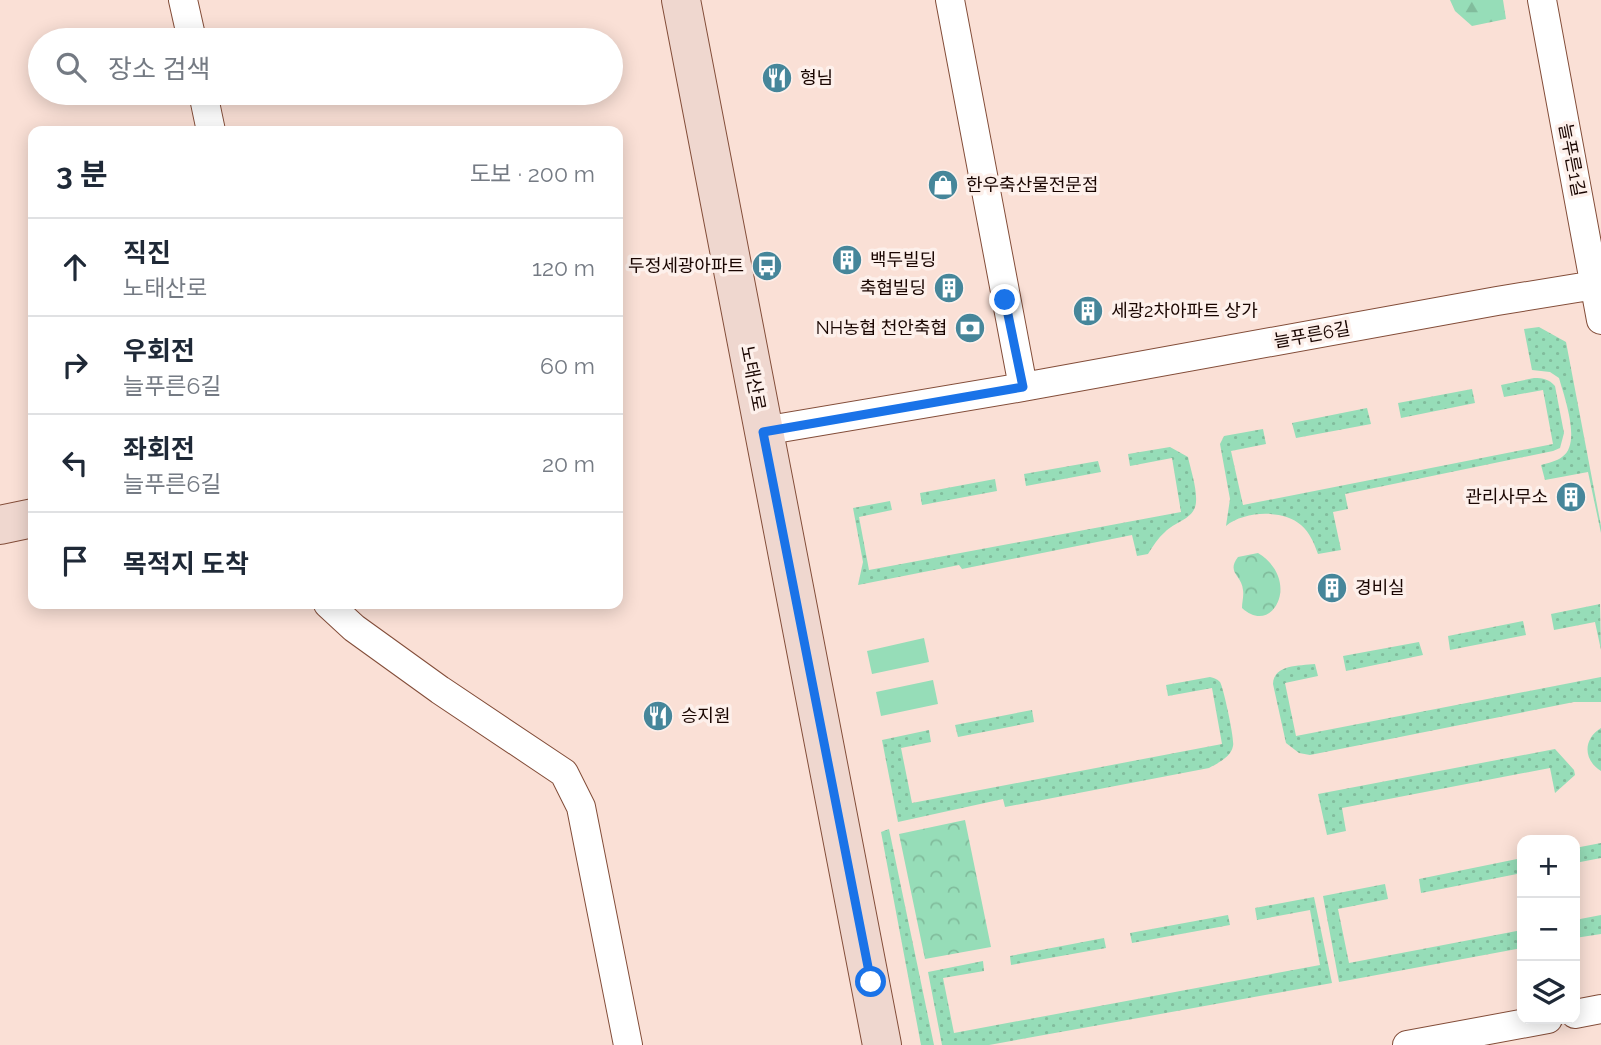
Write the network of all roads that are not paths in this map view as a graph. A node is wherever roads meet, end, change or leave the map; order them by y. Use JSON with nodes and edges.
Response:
{"nodes":[{"id":1,"x":183,"y":0,"type":"edge"},
{"id":2,"x":681,"y":0,"type":"edge"},
{"id":3,"x":950,"y":0,"type":"edge"},
{"id":4,"x":1542,"y":0,"type":"edge"},
{"id":5,"x":189,"y":28,"type":"edge"},
{"id":6,"x":206,"y":105,"type":"edge"},
{"id":7,"x":210,"y":126,"type":"edge"},
{"id":8,"x":1598,"y":284,"type":"edge"},
{"id":9,"x":1601,"y":320,"type":"edge"},
{"id":10,"x":1023,"y":387,"type":"junction"},
{"id":11,"x":763,"y":432,"type":"junction"},
{"id":12,"x":28,"y":520,"type":"edge"},
{"id":13,"x":0,"y":524,"type":"edge"},
{"id":14,"x":333,"y":609,"type":"edge"},
{"id":15,"x":1601,"y":1009,"type":"edge"},
{"id":16,"x":1580,"y":1013,"type":"edge"},
{"id":17,"x":1521,"y":1024,"type":"edge"},
{"id":18,"x":628,"y":1045,"type":"edge"},
{"id":19,"x":883,"y":1045,"type":"edge"},
{"id":20,"x":1408,"y":1045,"type":"edge"}],
"edges":[{"from":1,"to":5,"type":"street"},
{"from":2,"to":11,"type":"street","name":"노태산로"},
{"from":3,"to":10,"type":"street"},
{"from":4,"to":8,"type":"street","name":"늘푸른1길"},
{"from":6,"to":7,"type":"street"},
{"from":8,"to":9,"type":"street","name":"늘푸른1길"},
{"from":8,"to":10,"type":"street","name":"늘푸른6길"},
{"from":10,"to":11,"type":"street","name":"늘푸른6길"},
{"from":11,"to":19,"type":"street","name":"노태산로"},
{"from":12,"to":13,"type":"street"},
{"from":14,"to":18,"type":"street"},
{"from":15,"to":16,"type":"street"},
{"from":17,"to":20,"type":"street"}]}
